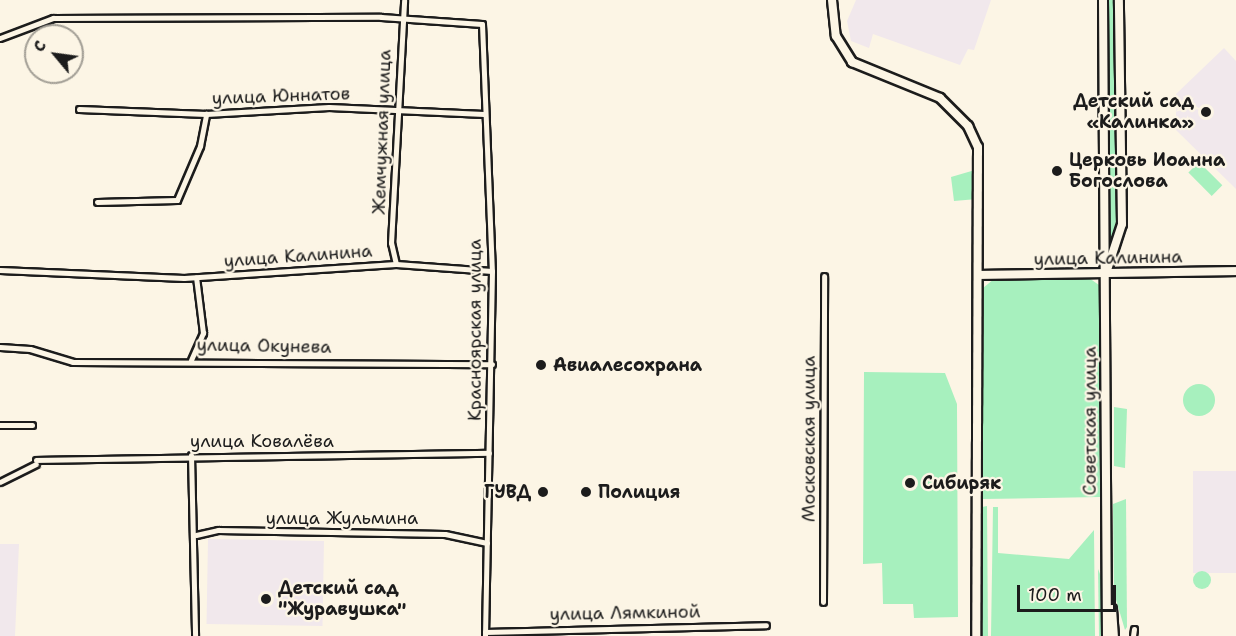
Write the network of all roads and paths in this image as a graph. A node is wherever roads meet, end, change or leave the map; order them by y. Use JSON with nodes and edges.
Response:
{"nodes":[{"id":1,"x":404,"y":0,"type":"edge"},
{"id":2,"x":832,"y":0,"type":"edge"},
{"id":3,"x":1103,"y":0,"type":"edge"},
{"id":4,"x":1119,"y":0,"type":"edge"},
{"id":5,"x":400,"y":21,"type":"junction"},
{"id":6,"x":0,"y":38,"type":"edge"},
{"id":7,"x":79,"y":109,"type":"dead end"},
{"id":8,"x":399,"y":109,"type":"junction"},
{"id":9,"x":206,"y":114,"type":"junction"},
{"id":10,"x":484,"y":114,"type":"junction"},
{"id":11,"x":98,"y":202,"type":"dead end"},
{"id":12,"x":396,"y":264,"type":"junction"},
{"id":13,"x":0,"y":270,"type":"edge"},
{"id":14,"x":492,"y":271,"type":"junction"},
{"id":15,"x":1236,"y":271,"type":"edge"},
{"id":16,"x":1106,"y":273,"type":"junction"},
{"id":17,"x":980,"y":275,"type":"junction"},
{"id":18,"x":824,"y":276,"type":"dead end"},
{"id":19,"x":196,"y":277,"type":"junction"},
{"id":20,"x":0,"y":347,"type":"edge"},
{"id":21,"x":191,"y":360,"type":"junction"},
{"id":22,"x":492,"y":364,"type":"junction"},
{"id":23,"x":0,"y":425,"type":"edge"},
{"id":24,"x":32,"y":425,"type":"dead end"},
{"id":25,"x":489,"y":453,"type":"junction"},
{"id":26,"x":190,"y":455,"type":"junction"},
{"id":27,"x":0,"y":482,"type":"edge"},
{"id":28,"x":196,"y":535,"type":"junction"},
{"id":29,"x":487,"y":543,"type":"junction"},
{"id":30,"x":1107,"y":570,"type":"junction"},
{"id":31,"x":823,"y":602,"type":"dead end"},
{"id":32,"x":766,"y":625,"type":"dead end"},
{"id":33,"x":485,"y":634,"type":"edge"},
{"id":34,"x":195,"y":636,"type":"edge"},
{"id":35,"x":976,"y":636,"type":"edge"},
{"id":36,"x":1107,"y":636,"type":"edge"},
{"id":37,"x":1114,"y":636,"type":"edge"}],
"edges":[{"from":1,"to":5,"type":"street","name":"Жемчужная улица"},
{"from":2,"to":17,"type":"main road"},
{"from":3,"to":16,"type":"main road","name":"Советская улица"},
{"from":4,"to":16,"type":"main road","name":"Советская улица"},
{"from":5,"to":6,"type":"street"},
{"from":5,"to":8,"type":"street","name":"Жемчужная улица"},
{"from":5,"to":10,"type":"street","name":"Красноярская улица"},
{"from":7,"to":9,"type":"street","name":"улица Юннатов"},
{"from":8,"to":9,"type":"street","name":"улица Юннатов"},
{"from":8,"to":10,"type":"street","name":"улица Юннатов"},
{"from":8,"to":12,"type":"street","name":"Жемчужная улица"},
{"from":9,"to":11,"type":"street"},
{"from":10,"to":14,"type":"street","name":"Красноярская улица"},
{"from":12,"to":14,"type":"street","name":"улица Калинина"},
{"from":12,"to":19,"type":"street","name":"улица Калинина"},
{"from":13,"to":19,"type":"street","name":"улица Калинина"},
{"from":14,"to":22,"type":"street","name":"Красноярская улица"},
{"from":15,"to":16,"type":"main road","name":"улица Калинина"},
{"from":16,"to":17,"type":"main road","name":"улица Калинина"},
{"from":16,"to":30,"type":"main road","name":"Советская улица"},
{"from":17,"to":35,"type":"main road"},
{"from":18,"to":31,"type":"street","name":"Московская улица"},
{"from":19,"to":21,"type":"street"},
{"from":20,"to":21,"type":"street","name":"улица Окунева"},
{"from":21,"to":22,"type":"street","name":"улица Окунева"},
{"from":22,"to":25,"type":"street","name":"Красноярская улица"},
{"from":23,"to":24,"type":"street"},
{"from":25,"to":26,"type":"street","name":"улица Ковалёва"},
{"from":25,"to":29,"type":"street","name":"Красноярская улица"},
{"from":26,"to":27,"type":"street","name":"улица Ковалёва"},
{"from":26,"to":28,"type":"street"},
{"from":28,"to":29,"type":"street","name":"улица Жульмина"},
{"from":28,"to":34,"type":"street"},
{"from":29,"to":33,"type":"street","name":"Красноярская улица"},
{"from":30,"to":36,"type":"main road","name":"Советская улица"},
{"from":30,"to":37,"type":"main road","name":"Советская улица"},
{"from":32,"to":33,"type":"street","name":"улица Лямкиной"}]}
